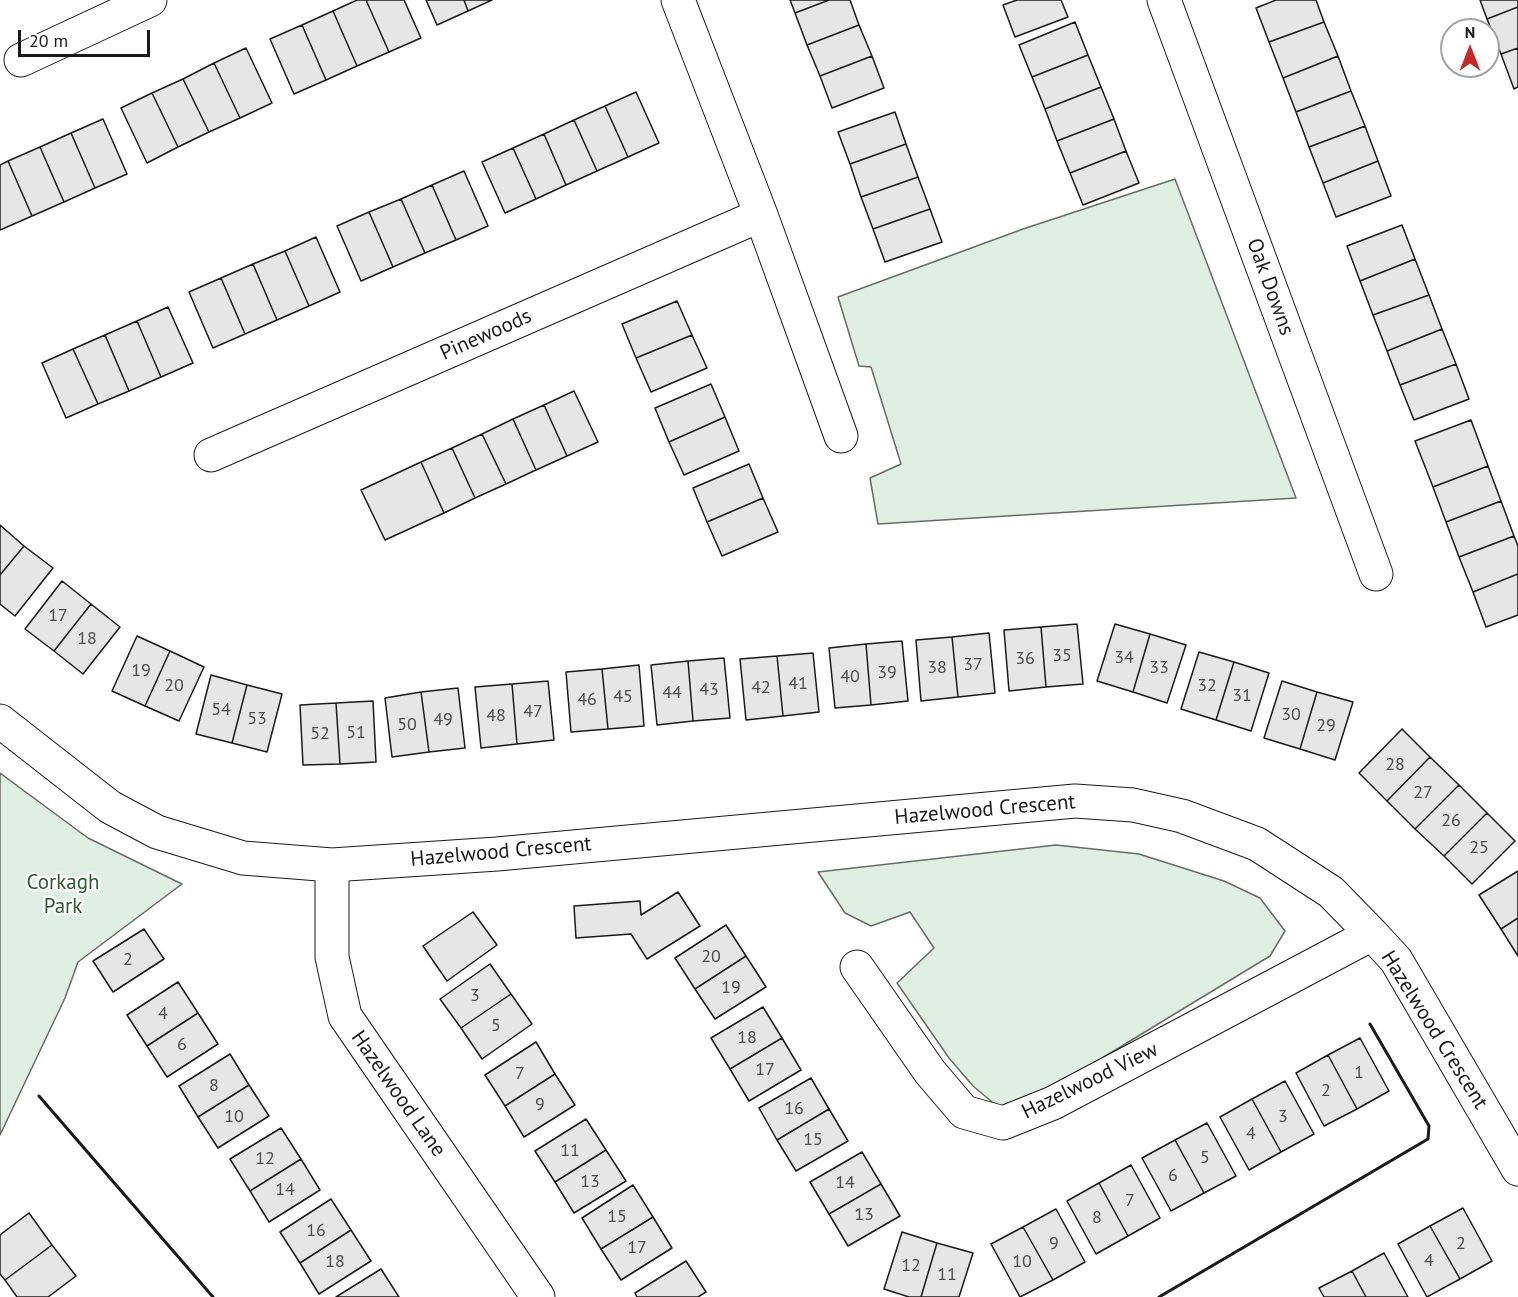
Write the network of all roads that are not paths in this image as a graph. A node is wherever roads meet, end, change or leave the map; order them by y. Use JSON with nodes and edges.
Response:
{"nodes":[{"id":1,"x":150,"y":0,"type":"edge"},
{"id":2,"x":678,"y":0,"type":"edge"},
{"id":3,"x":1164,"y":0,"type":"edge"},
{"id":4,"x":21,"y":60,"type":"dead end"},
{"id":5,"x":761,"y":215,"type":"junction"},
{"id":6,"x":841,"y":436,"type":"dead end"},
{"id":7,"x":211,"y":455,"type":"dead end"},
{"id":8,"x":1376,"y":574,"type":"dead end"},
{"id":9,"x":0,"y":721,"type":"edge"},
{"id":10,"x":332,"y":865,"type":"junction"},
{"id":11,"x":1372,"y":934,"type":"junction"},
{"id":12,"x":857,"y":967,"type":"dead end"},
{"id":13,"x":1518,"y":1169,"type":"edge"},
{"id":14,"x":538,"y":1297,"type":"edge"}],
"edges":[{"from":1,"to":4,"type":"street"},
{"from":2,"to":5,"type":"street"},
{"from":3,"to":8,"type":"street","name":"Oak Downs"},
{"from":5,"to":6,"type":"street"},
{"from":5,"to":7,"type":"street","name":"Pinewoods"},
{"from":9,"to":10,"type":"street","name":"Hazelwood Crescent"},
{"from":10,"to":11,"type":"street","name":"Hazelwood Crescent"},
{"from":10,"to":14,"type":"street","name":"Hazelwood Lane"},
{"from":11,"to":12,"type":"street","name":"Hazelwood View"},
{"from":11,"to":13,"type":"street","name":"Hazelwood Crescent"}]}
